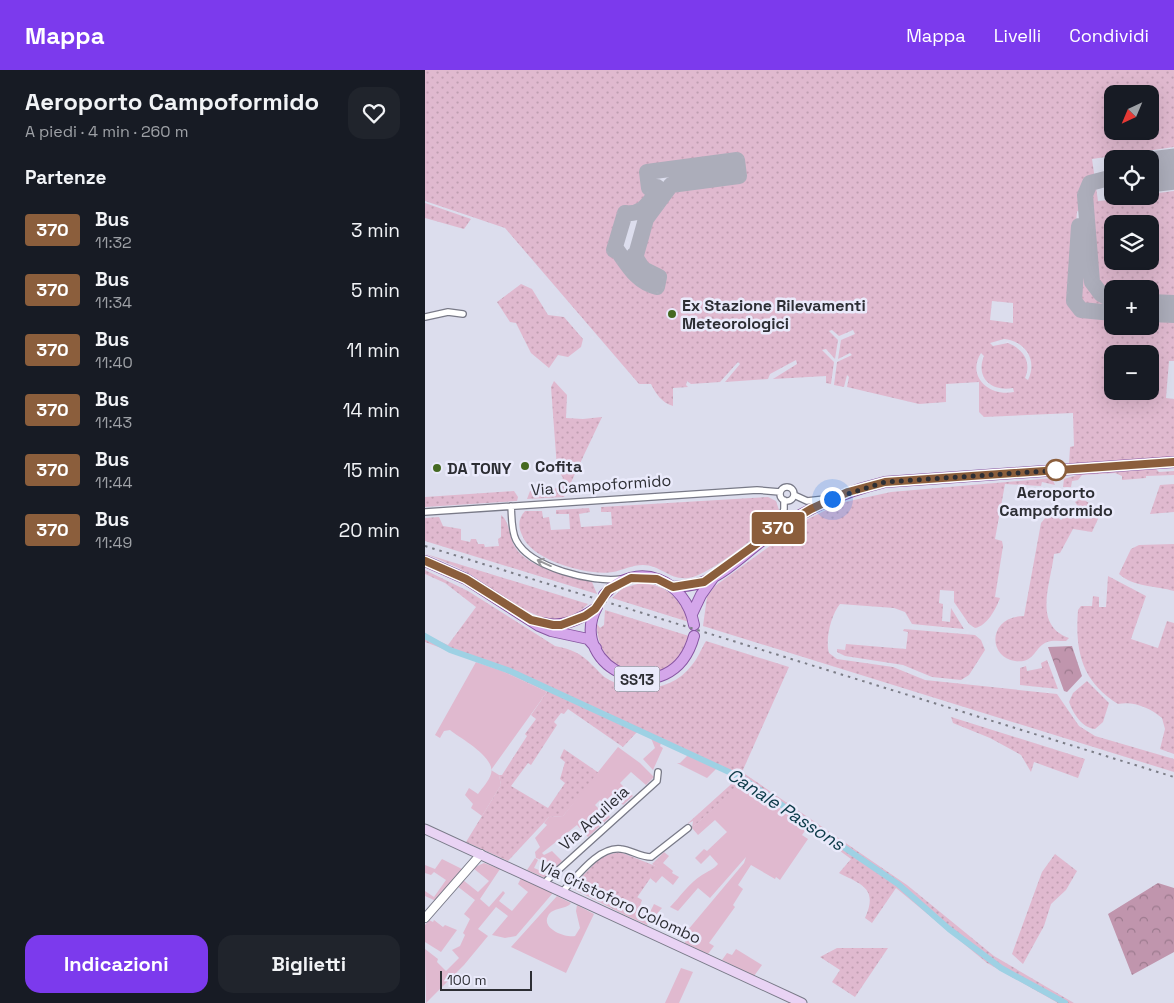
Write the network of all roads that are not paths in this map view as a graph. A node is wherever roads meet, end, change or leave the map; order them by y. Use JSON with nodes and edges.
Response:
{"nodes":[{"id":1,"x":463,"y":314,"type":"dead end"},
{"id":2,"x":425,"y":317,"type":"edge"},
{"id":3,"x":1174,"y":462,"type":"edge"},
{"id":4,"x":780,"y":492,"type":"junction"},
{"id":5,"x":794,"y":495,"type":"junction"},
{"id":6,"x":832,"y":499,"type":"junction"},
{"id":7,"x":784,"y":500,"type":"junction"},
{"id":8,"x":511,"y":506,"type":"junction"},
{"id":9,"x":425,"y":512,"type":"edge"},
{"id":10,"x":777,"y":529,"type":"junction"},
{"id":11,"x":425,"y":561,"type":"edge"},
{"id":12,"x":714,"y":576,"type":"junction"},
{"id":13,"x":631,"y":578,"type":"junction"},
{"id":14,"x":673,"y":587,"type":"junction"},
{"id":15,"x":604,"y":595,"type":"dead end"},
{"id":16,"x":692,"y":614,"type":"junction"},
{"id":17,"x":531,"y":620,"type":"junction"},
{"id":18,"x":694,"y":625,"type":"dead end"},
{"id":19,"x":694,"y":636,"type":"dead end"},
{"id":20,"x":596,"y":648,"type":"junction"},
{"id":21,"x":658,"y":772,"type":"dead end"},
{"id":22,"x":688,"y":828,"type":"dead end"},
{"id":23,"x":425,"y":829,"type":"edge"},
{"id":24,"x":481,"y":854,"type":"junction"},
{"id":25,"x":544,"y":883,"type":"junction"},
{"id":26,"x":562,"y":892,"type":"junction"},
{"id":27,"x":425,"y":918,"type":"edge"},
{"id":28,"x":802,"y":1003,"type":"edge"}],
"edges":[{"from":1,"to":2,"type":"street"},
{"from":3,"to":6,"type":"main road"},
{"from":4,"to":5,"type":"street","name":"Via Campoformido"},
{"from":4,"to":7,"type":"street"},
{"from":4,"to":8,"type":"street","name":"Via Campoformido"},
{"from":5,"to":6,"type":"street"},
{"from":5,"to":7,"type":"street"},
{"from":6,"to":10,"type":"main road"},
{"from":7,"to":10,"type":"street"},
{"from":8,"to":9,"type":"street","name":"Via Campoformido"},
{"from":13,"to":8,"type":"street","name":"Via Campoformido","one_way":true},
{"from":10,"to":12,"type":"main road"},
{"from":11,"to":17,"type":"main road","number":"SS13"},
{"from":12,"to":14,"type":"main road"},
{"from":12,"to":16,"type":"main road"},
{"from":13,"to":14,"type":"main road"},
{"from":13,"to":15,"type":"main road"},
{"from":14,"to":16,"type":"main road"},
{"from":16,"to":18,"type":"main road"},
{"from":17,"to":20,"type":"main road","number":"SS13"},
{"from":17,"to":20,"type":"main road","number":"SS13"},
{"from":19,"to":20,"type":"main road","number":"SS13"},
{"from":21,"to":25,"type":"street","name":"Via Aquileia"},
{"from":22,"to":26,"type":"street"},
{"from":23,"to":24,"type":"main road","name":"Via Cristoforo Colombo"},
{"from":24,"to":25,"type":"main road","name":"Via Cristoforo Colombo"},
{"from":24,"to":27,"type":"street"},
{"from":25,"to":26,"type":"main road","name":"Via Cristoforo Colombo"},
{"from":26,"to":28,"type":"main road","name":"Via Cristoforo Colombo"}]}
